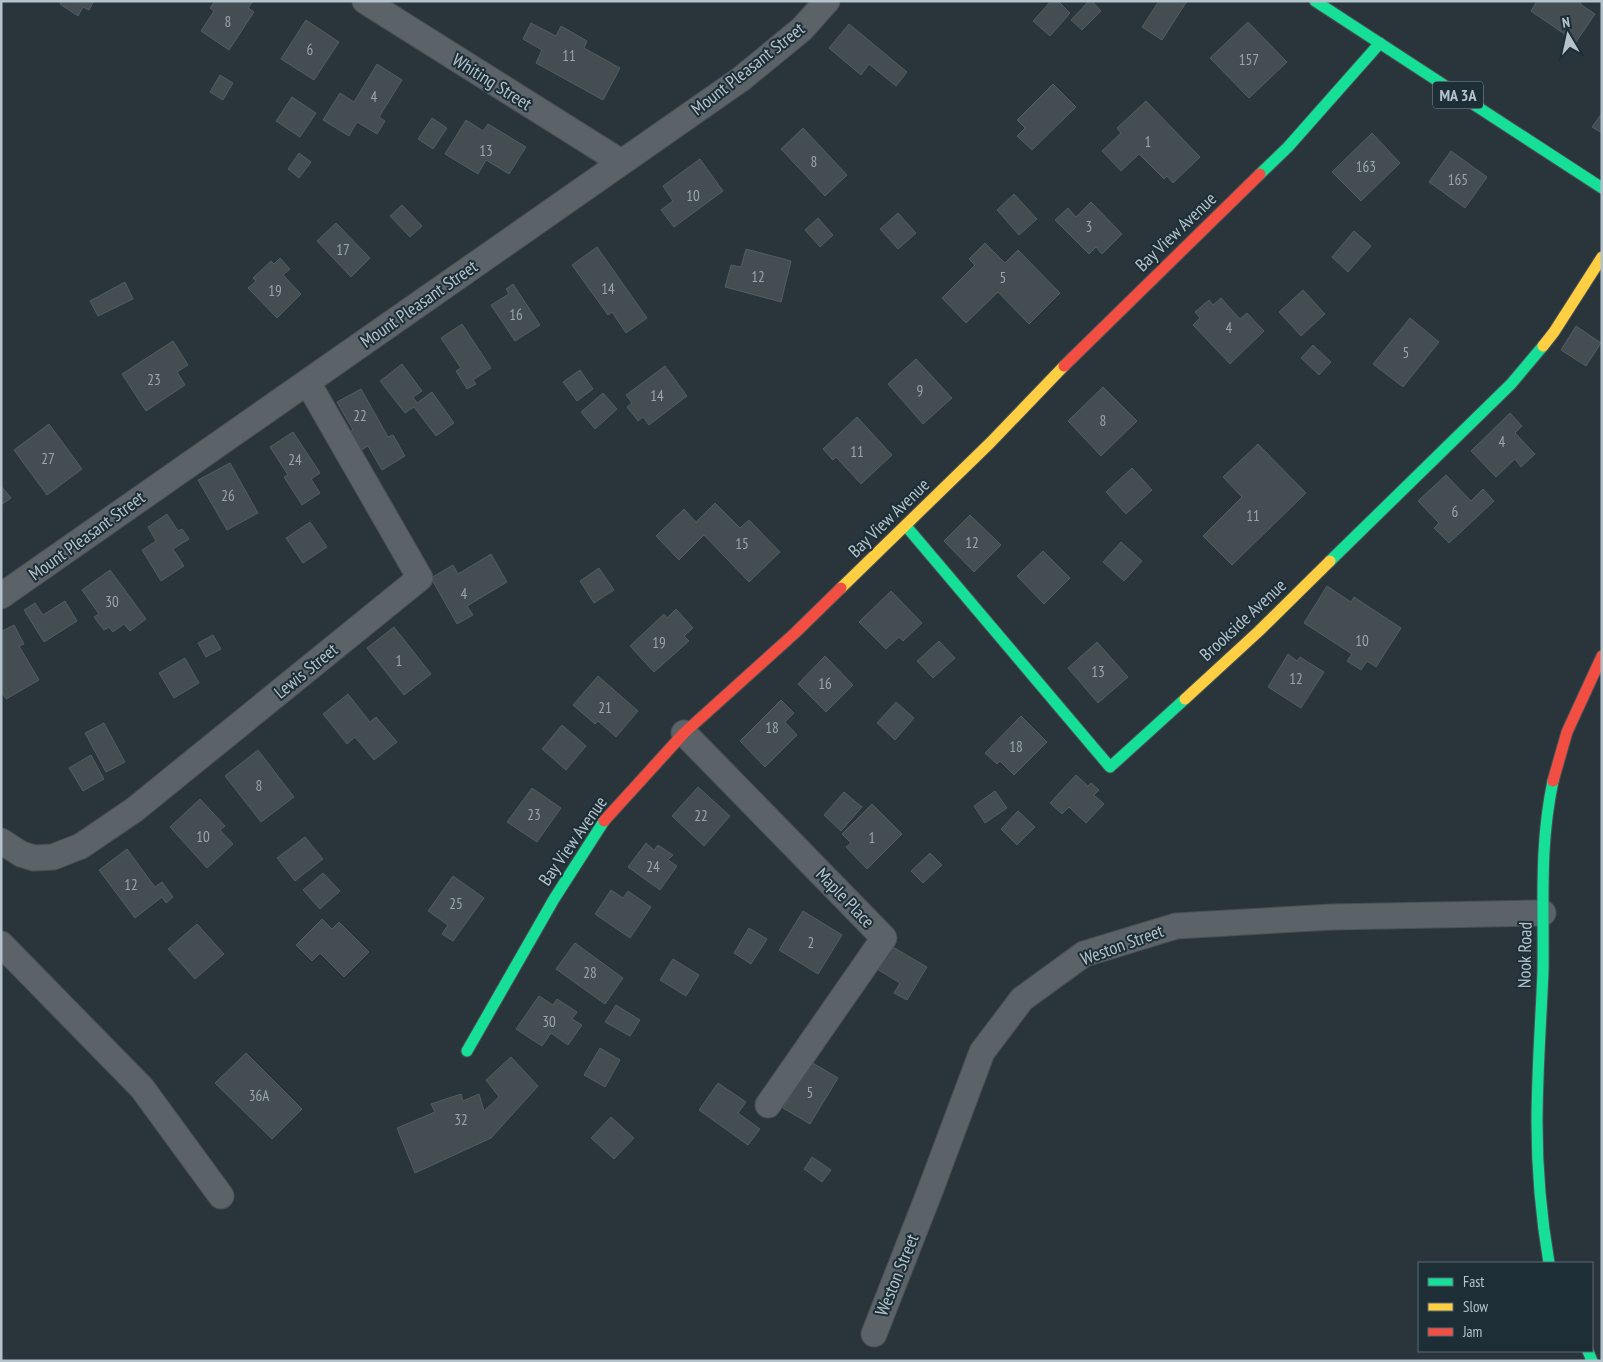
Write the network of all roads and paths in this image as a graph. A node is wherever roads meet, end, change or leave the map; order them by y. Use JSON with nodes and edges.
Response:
{"nodes":[{"id":1,"x":364,"y":1,"type":"edge"},
{"id":2,"x":827,"y":1,"type":"edge"},
{"id":3,"x":1316,"y":1,"type":"edge"},
{"id":4,"x":1380,"y":43,"type":"junction"},
{"id":5,"x":620,"y":162,"type":"junction"},
{"id":6,"x":1602,"y":188,"type":"edge"},
{"id":7,"x":1602,"y":257,"type":"edge"},
{"id":8,"x":308,"y":383,"type":"junction"},
{"id":9,"x":906,"y":526,"type":"junction"},
{"id":10,"x":1,"y":596,"type":"edge"},
{"id":11,"x":1602,"y":656,"type":"edge"},
{"id":12,"x":684,"y":733,"type":"junction"},
{"id":13,"x":1,"y":841,"type":"edge"},
{"id":14,"x":1543,"y":913,"type":"junction"},
{"id":15,"x":1,"y":944,"type":"edge"},
{"id":16,"x":467,"y":1051,"type":"dead end"},
{"id":17,"x":768,"y":1106,"type":"dead end"},
{"id":18,"x":221,"y":1196,"type":"dead end"},
{"id":19,"x":1549,"y":1262,"type":"edge"},
{"id":20,"x":874,"y":1334,"type":"dead end"}],
"edges":[{"from":1,"to":5,"type":"street","name":"Whiting Street"},
{"from":2,"to":5,"type":"street","name":"Mount Pleasant Street"},
{"from":3,"to":4,"type":"street","number":"MA 3A"},
{"from":4,"to":6,"type":"street","number":"MA 3A"},
{"from":4,"to":9,"type":"street","name":"Bay View Avenue"},
{"from":5,"to":8,"type":"street","name":"Mount Pleasant Street"},
{"from":7,"to":9,"type":"street","name":"Brookside Avenue"},
{"from":8,"to":10,"type":"street","name":"Mount Pleasant Street"},
{"from":8,"to":13,"type":"street","name":"Lewis Street"},
{"from":9,"to":12,"type":"street","name":"Bay View Avenue"},
{"from":11,"to":14,"type":"street","name":"Nook Road"},
{"from":12,"to":16,"type":"street","name":"Bay View Avenue"},
{"from":12,"to":17,"type":"street","name":"Maple Place"},
{"from":14,"to":19,"type":"street","name":"Nook Road"},
{"from":14,"to":20,"type":"street","name":"Weston Street"},
{"from":15,"to":18,"type":"street"}]}
